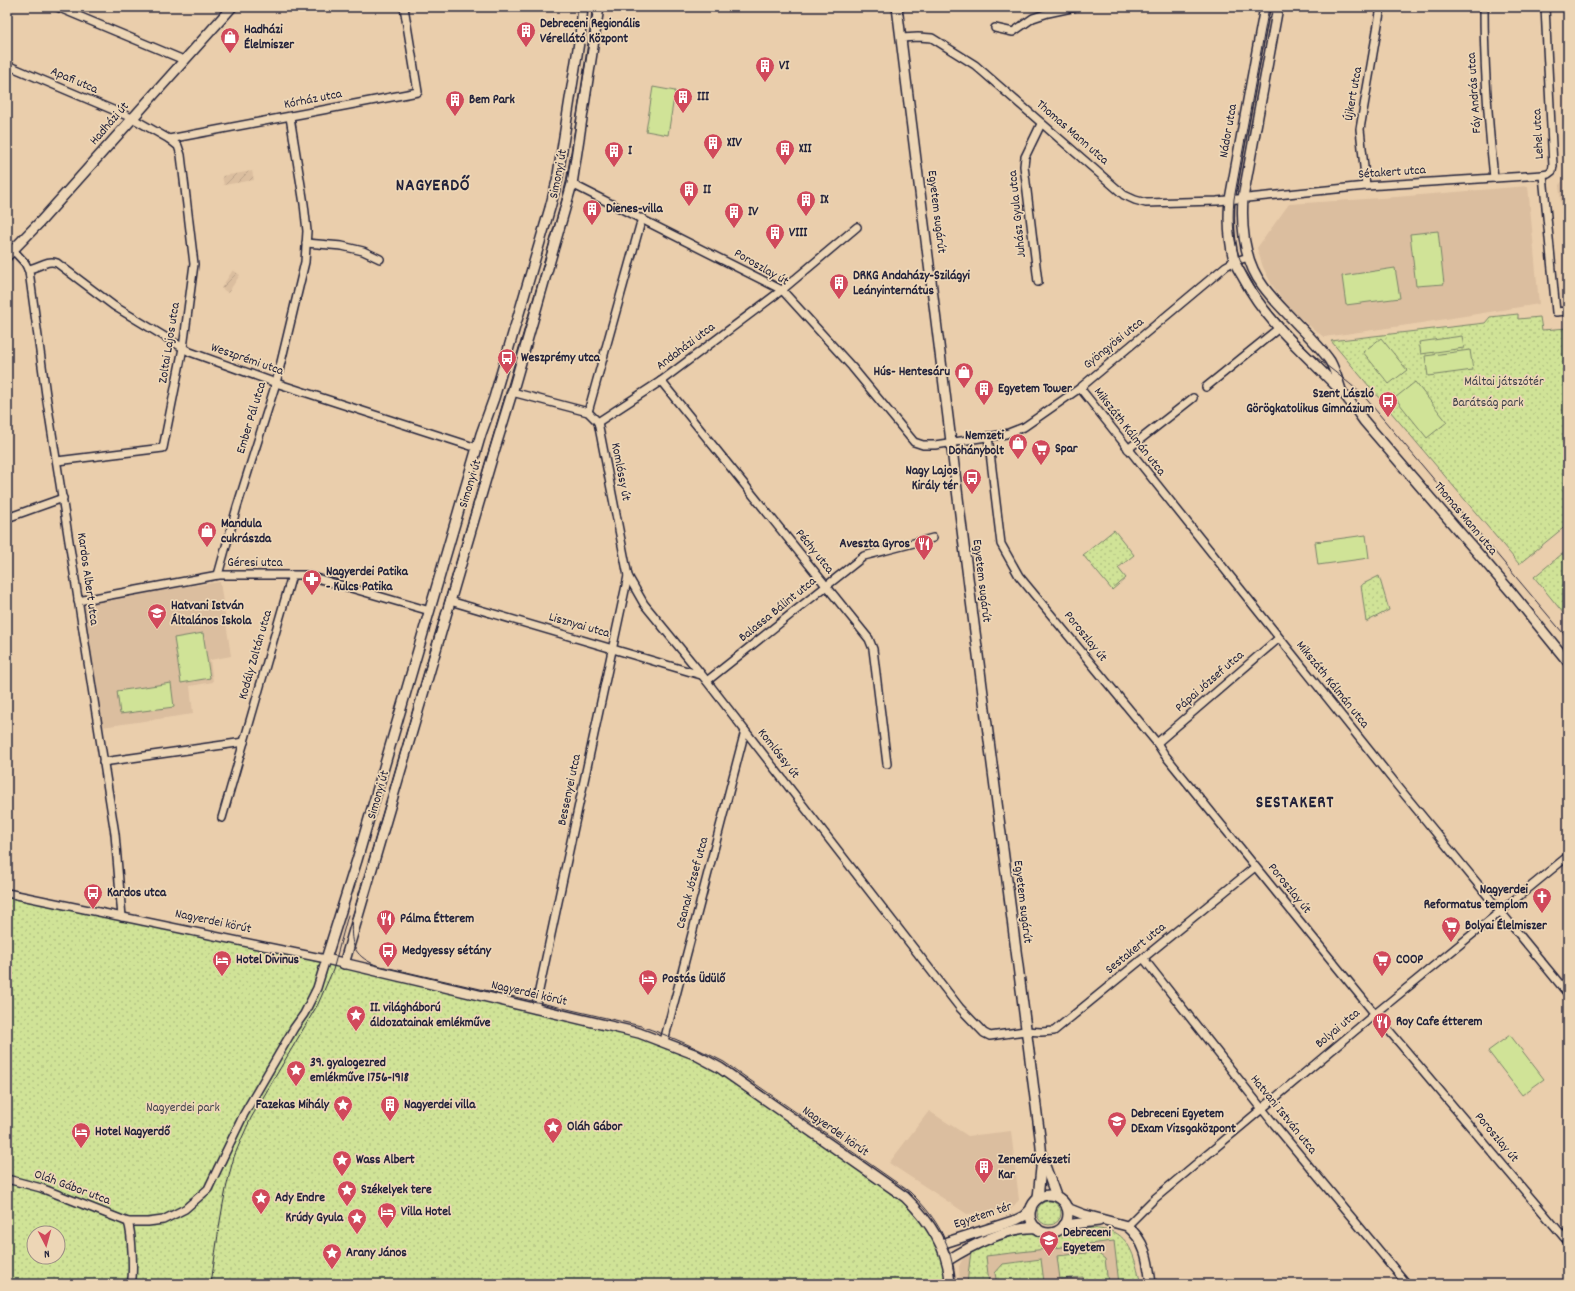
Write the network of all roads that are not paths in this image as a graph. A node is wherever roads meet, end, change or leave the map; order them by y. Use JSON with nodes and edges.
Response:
{"nodes":[{"id":1,"x":57,"y":7,"type":"edge"},
{"id":2,"x":232,"y":7,"type":"edge"},
{"id":3,"x":404,"y":7,"type":"edge"},
{"id":4,"x":583,"y":7,"type":"edge"},
{"id":5,"x":599,"y":7,"type":"edge"},
{"id":6,"x":897,"y":7,"type":"edge"},
{"id":7,"x":1076,"y":7,"type":"edge"},
{"id":8,"x":1265,"y":7,"type":"edge"},
{"id":9,"x":1278,"y":7,"type":"edge"},
{"id":10,"x":1381,"y":7,"type":"edge"},
{"id":11,"x":1484,"y":7,"type":"edge"},
{"id":12,"x":1545,"y":7,"type":"edge"},
{"id":13,"x":995,"y":28,"type":"dead end"},
{"id":14,"x":901,"y":38,"type":"junction"},
{"id":15,"x":184,"y":60,"type":"junction"},
{"id":16,"x":7,"y":65,"type":"edge"},
{"id":17,"x":290,"y":117,"type":"junction"},
{"id":18,"x":132,"y":118,"type":"junction"},
{"id":19,"x":1041,"y":124,"type":"junction"},
{"id":20,"x":169,"y":139,"type":"junction"},
{"id":21,"x":1543,"y":175,"type":"junction"},
{"id":22,"x":1494,"y":178,"type":"junction"},
{"id":23,"x":572,"y":184,"type":"junction"},
{"id":24,"x":1366,"y":186,"type":"junction"},
{"id":25,"x":1242,"y":198,"type":"junction"},
{"id":26,"x":1230,"y":199,"type":"junction"},
{"id":27,"x":642,"y":218,"type":"junction"},
{"id":28,"x":858,"y":227,"type":"dead end"},
{"id":29,"x":306,"y":243,"type":"junction"},
{"id":30,"x":10,"y":253,"type":"edge"},
{"id":31,"x":1249,"y":257,"type":"junction"},
{"id":32,"x":380,"y":259,"type":"dead end"},
{"id":33,"x":1235,"y":261,"type":"junction"},
{"id":34,"x":28,"y":269,"type":"junction"},
{"id":35,"x":1038,"y":282,"type":"dead end"},
{"id":36,"x":782,"y":290,"type":"junction"},
{"id":37,"x":1568,"y":311,"type":"edge"},
{"id":38,"x":1279,"y":328,"type":"junction"},
{"id":39,"x":183,"y":348,"type":"junction"},
{"id":40,"x":661,"y":381,"type":"junction"},
{"id":41,"x":276,"y":383,"type":"junction"},
{"id":42,"x":1206,"y":387,"type":"dead end"},
{"id":43,"x":1080,"y":388,"type":"junction"},
{"id":44,"x":512,"y":392,"type":"junction"},
{"id":45,"x":1343,"y":393,"type":"junction"},
{"id":46,"x":1193,"y":398,"type":"dead end"},
{"id":47,"x":588,"y":412,"type":"junction"},
{"id":48,"x":598,"y":422,"type":"junction"},
{"id":49,"x":988,"y":436,"type":"junction"},
{"id":50,"x":952,"y":442,"type":"junction"},
{"id":51,"x":478,"y":448,"type":"junction"},
{"id":52,"x":1128,"y":449,"type":"junction"},
{"id":53,"x":57,"y":461,"type":"junction"},
{"id":54,"x":63,"y":498,"type":"junction"},
{"id":55,"x":7,"y":518,"type":"edge"},
{"id":56,"x":933,"y":538,"type":"dead end"},
{"id":57,"x":292,"y":575,"type":"junction"},
{"id":58,"x":218,"y":576,"type":"junction"},
{"id":59,"x":628,"y":576,"type":"junction"},
{"id":60,"x":826,"y":587,"type":"junction"},
{"id":61,"x":78,"y":601,"type":"junction"},
{"id":62,"x":450,"y":601,"type":"junction"},
{"id":63,"x":430,"y":611,"type":"junction"},
{"id":64,"x":1279,"y":638,"type":"junction"},
{"id":65,"x":613,"y":648,"type":"junction"},
{"id":66,"x":1568,"y":662,"type":"edge"},
{"id":67,"x":702,"y":675,"type":"junction"},
{"id":68,"x":707,"y":682,"type":"junction"},
{"id":69,"x":745,"y":731,"type":"junction"},
{"id":70,"x":244,"y":742,"type":"junction"},
{"id":71,"x":1156,"y":743,"type":"junction"},
{"id":72,"x":103,"y":762,"type":"junction"},
{"id":73,"x":887,"y":764,"type":"dead end"},
{"id":74,"x":222,"y":818,"type":"dead end"},
{"id":75,"x":1568,"y":856,"type":"edge"},
{"id":76,"x":1255,"y":867,"type":"junction"},
{"id":77,"x":7,"y":893,"type":"edge"},
{"id":78,"x":1501,"y":911,"type":"junction"},
{"id":79,"x":122,"y":917,"type":"junction"},
{"id":80,"x":326,"y":959,"type":"junction"},
{"id":81,"x":1144,"y":959,"type":"junction"},
{"id":82,"x":344,"y":964,"type":"junction"},
{"id":83,"x":1568,"y":994,"type":"edge"},
{"id":84,"x":535,"y":1009,"type":"junction"},
{"id":85,"x":1375,"y":1014,"type":"junction"},
{"id":86,"x":1025,"y":1031,"type":"junction"},
{"id":87,"x":664,"y":1041,"type":"junction"},
{"id":88,"x":1262,"y":1109,"type":"junction"},
{"id":89,"x":1042,"y":1158,"type":"junction"},
{"id":90,"x":7,"y":1179,"type":"edge"},
{"id":91,"x":1056,"y":1196,"type":"junction"},
{"id":92,"x":1038,"y":1198,"type":"junction"},
{"id":93,"x":1067,"y":1208,"type":"junction"},
{"id":94,"x":1030,"y":1209,"type":"junction"},
{"id":95,"x":1102,"y":1220,"type":"junction"},
{"id":96,"x":128,"y":1222,"type":"junction"},
{"id":97,"x":1064,"y":1225,"type":"junction"},
{"id":98,"x":1127,"y":1226,"type":"junction"},
{"id":99,"x":1037,"y":1228,"type":"junction"},
{"id":100,"x":1568,"y":1242,"type":"edge"},
{"id":101,"x":941,"y":1244,"type":"junction"},
{"id":102,"x":947,"y":1261,"type":"junction"},
{"id":103,"x":132,"y":1282,"type":"edge"},
{"id":104,"x":950,"y":1284,"type":"edge"},
{"id":105,"x":1151,"y":1284,"type":"edge"},
{"id":106,"x":1406,"y":1284,"type":"edge"}],
"edges":[{"from":1,"to":15,"type":"street"},
{"from":2,"to":15,"type":"street","name":"Hadházi út"},
{"from":3,"to":17,"type":"street","name":"Kórház utca"},
{"from":4,"to":51,"type":"street","name":"Simonyi út"},
{"from":5,"to":23,"type":"street","name":"Simonyi út"},
{"from":6,"to":14,"type":"street","name":"Egyetem sugárút"},
{"from":7,"to":13,"type":"street"},
{"from":8,"to":26,"type":"street","name":"Nádor utca"},
{"from":9,"to":25,"type":"street","name":"Nádor utca"},
{"from":10,"to":24,"type":"street","name":"Újkert utca"},
{"from":11,"to":22,"type":"street","name":"Fáy András utca"},
{"from":12,"to":21,"type":"street","name":"Lehel utca"},
{"from":14,"to":19,"type":"street","name":"Thomas Mann utca"},
{"from":14,"to":50,"type":"street","name":"Egyetem sugárút"},
{"from":15,"to":18,"type":"street","name":"Hadházi út"},
{"from":16,"to":18,"type":"street","name":"Apafi utca"},
{"from":17,"to":20,"type":"street","name":"Kórház utca"},
{"from":17,"to":29,"type":"street","name":"Ember Pál utca"},
{"from":18,"to":20,"type":"street"},
{"from":18,"to":30,"type":"street","name":"Hadházi út"},
{"from":19,"to":26,"type":"street","name":"Thomas Mann utca"},
{"from":19,"to":35,"type":"street","name":"Juhász Gyula utca"},
{"from":20,"to":39,"type":"street","name":"Zoltai Lajos utca"},
{"from":21,"to":22,"type":"street","name":"Sétakert utca"},
{"from":21,"to":37,"type":"street","name":"Lehel utca"},
{"from":22,"to":24,"type":"street","name":"Sétakert utca"},
{"from":23,"to":27,"type":"street","name":"Poroszlay út"},
{"from":23,"to":44,"type":"street","name":"Simonyi út"},
{"from":24,"to":25,"type":"street","name":"Sétakert utca"},
{"from":25,"to":26,"type":"street","name":"Thomas Mann utca"},
{"from":25,"to":31,"type":"street","name":"Nádor utca"},
{"from":26,"to":33,"type":"street","name":"Nádor utca"},
{"from":27,"to":36,"type":"street","name":"Poroszlay út"},
{"from":27,"to":47,"type":"street"},
{"from":28,"to":36,"type":"street","name":"Andaházi utca"},
{"from":29,"to":32,"type":"street"},
{"from":29,"to":41,"type":"street","name":"Ember Pál utca"},
{"from":30,"to":34,"type":"street","name":"Kardos Albert utca"},
{"from":31,"to":33,"type":"street","name":"Gyöngyösi utca"},
{"from":31,"to":45,"type":"street","name":"Thomas Mann utca"},
{"from":33,"to":38,"type":"street","name":"Thomas Mann utca"},
{"from":33,"to":43,"type":"street","name":"Gyöngyösi utca"},
{"from":34,"to":39,"type":"street","name":"Weszprémi utca"},
{"from":34,"to":53,"type":"street","name":"Kardos Albert utca"},
{"from":36,"to":40,"type":"street","name":"Andaházi utca"},
{"from":36,"to":50,"type":"street","name":"Poroszlay út"},
{"from":38,"to":42,"type":"street"},
{"from":38,"to":45,"type":"street","name":"Thomas Mann utca"},
{"from":39,"to":41,"type":"street","name":"Weszprémi utca"},
{"from":39,"to":53,"type":"street","name":"Zoltai Lajos utca"},
{"from":40,"to":48,"type":"street","name":"Andaházi utca"},
{"from":40,"to":60,"type":"street","name":"Péchy utca"},
{"from":41,"to":51,"type":"street","name":"Weszprémi utca"},
{"from":41,"to":58,"type":"street","name":"Ember Pál utca"},
{"from":43,"to":49,"type":"street","name":"Gyöngyösi utca"},
{"from":43,"to":52,"type":"street","name":"Mikszáth Kálmán utca"},
{"from":44,"to":47,"type":"street"},
{"from":44,"to":62,"type":"street","name":"Simonyi út"},
{"from":45,"to":66,"type":"street","name":"Thomas Mann utca"},
{"from":46,"to":52,"type":"street"},
{"from":47,"to":48,"type":"street"},
{"from":48,"to":59,"type":"street","name":"Komlóssy út"},
{"from":49,"to":50,"type":"street"},
{"from":49,"to":71,"type":"street","name":"Poroszlay út"},
{"from":50,"to":86,"type":"street","name":"Egyetem sugárút"},
{"from":51,"to":63,"type":"street","name":"Simonyi út"},
{"from":52,"to":64,"type":"street","name":"Mikszáth Kálmán utca"},
{"from":53,"to":54,"type":"street","name":"Kardos Albert utca"},
{"from":54,"to":55,"type":"street"},
{"from":54,"to":61,"type":"street","name":"Kardos Albert utca"},
{"from":56,"to":60,"type":"street","name":"Balassa Bálint utca"},
{"from":57,"to":58,"type":"street","name":"Géresi utca"},
{"from":57,"to":63,"type":"street","name":"Géresi utca"},
{"from":57,"to":70,"type":"street","name":"Kodály Zoltán utca"},
{"from":58,"to":61,"type":"street","name":"Géresi utca"},
{"from":59,"to":65,"type":"street","name":"Bessenyei utca"},
{"from":59,"to":67,"type":"street","name":"Komlóssy út"},
{"from":60,"to":68,"type":"street","name":"Balassa Bálint utca"},
{"from":60,"to":73,"type":"street","name":"Péchy utca"},
{"from":61,"to":72,"type":"street","name":"Kardos Albert utca"},
{"from":62,"to":65,"type":"street","name":"Lisznyai utca"},
{"from":62,"to":82,"type":"street","name":"Simonyi út"},
{"from":63,"to":80,"type":"street","name":"Simonyi út"},
{"from":64,"to":71,"type":"street","name":"Pápai József utca"},
{"from":64,"to":78,"type":"street","name":"Mikszáth Kálmán utca"},
{"from":65,"to":67,"type":"street","name":"Lisznyai utca"},
{"from":65,"to":84,"type":"street","name":"Bessenyei utca"},
{"from":67,"to":68,"type":"street","name":"Komlóssy út"},
{"from":68,"to":69,"type":"street","name":"Komlóssy út"},
{"from":69,"to":86,"type":"street","name":"Komlóssy út"},
{"from":69,"to":87,"type":"street","name":"Csanak József utca"},
{"from":70,"to":72,"type":"street"},
{"from":70,"to":74,"type":"street","name":"Kodály Zoltán utca"},
{"from":71,"to":76,"type":"street","name":"Poroszlay út"},
{"from":72,"to":79,"type":"street","name":"Kardos Albert utca"},
{"from":75,"to":78,"type":"street","name":"Bolyai utca"},
{"from":76,"to":81,"type":"street","name":"Sestakert utca"},
{"from":76,"to":85,"type":"street","name":"Poroszlay út"},
{"from":77,"to":79,"type":"street","name":"Nagyerdei körút"},
{"from":78,"to":83,"type":"street","name":"Mikszáth Kálmán utca"},
{"from":78,"to":85,"type":"street","name":"Bolyai utca"},
{"from":79,"to":80,"type":"street","name":"Nagyerdei körút"},
{"from":80,"to":82,"type":"street","name":"Nagyerdei körút"},
{"from":80,"to":96,"type":"street"},
{"from":81,"to":86,"type":"street","name":"Sestakert utca"},
{"from":81,"to":88,"type":"street","name":"Hatvani István utca"},
{"from":82,"to":84,"type":"street","name":"Nagyerdei körút"},
{"from":84,"to":87,"type":"street","name":"Nagyerdei körút"},
{"from":85,"to":88,"type":"street","name":"Bolyai utca"},
{"from":85,"to":100,"type":"street","name":"Poroszlay út"},
{"from":86,"to":89,"type":"street","name":"Egyetem sugárút"},
{"from":87,"to":101,"type":"street","name":"Nagyerdei körút"},
{"from":88,"to":98,"type":"street","name":"Bolyai utca"},
{"from":88,"to":106,"type":"street","name":"Hatvani István utca"},
{"from":89,"to":91,"type":"street","name":"Egyetem sugárút"},
{"from":89,"to":92,"type":"street","name":"Egyetem sugárút"},
{"from":90,"to":96,"type":"street","name":"Oláh Gábor utca"},
{"from":91,"to":92,"type":"street"},
{"from":91,"to":93,"type":"street"},
{"from":92,"to":94,"type":"street"},
{"from":93,"to":95,"type":"street"},
{"from":93,"to":97,"type":"street"},
{"from":94,"to":99,"type":"street"},
{"from":94,"to":101,"type":"street","name":"Egyetem tér"},
{"from":95,"to":97,"type":"street"},
{"from":95,"to":98,"type":"street"},
{"from":96,"to":103,"type":"street"},
{"from":97,"to":99,"type":"street"},
{"from":98,"to":105,"type":"street"},
{"from":99,"to":102,"type":"street","name":"Egyetem tér"},
{"from":101,"to":102,"type":"street","name":"Nagyerdei körút"},
{"from":102,"to":104,"type":"street","name":"Nagyerdei körút"}]}
